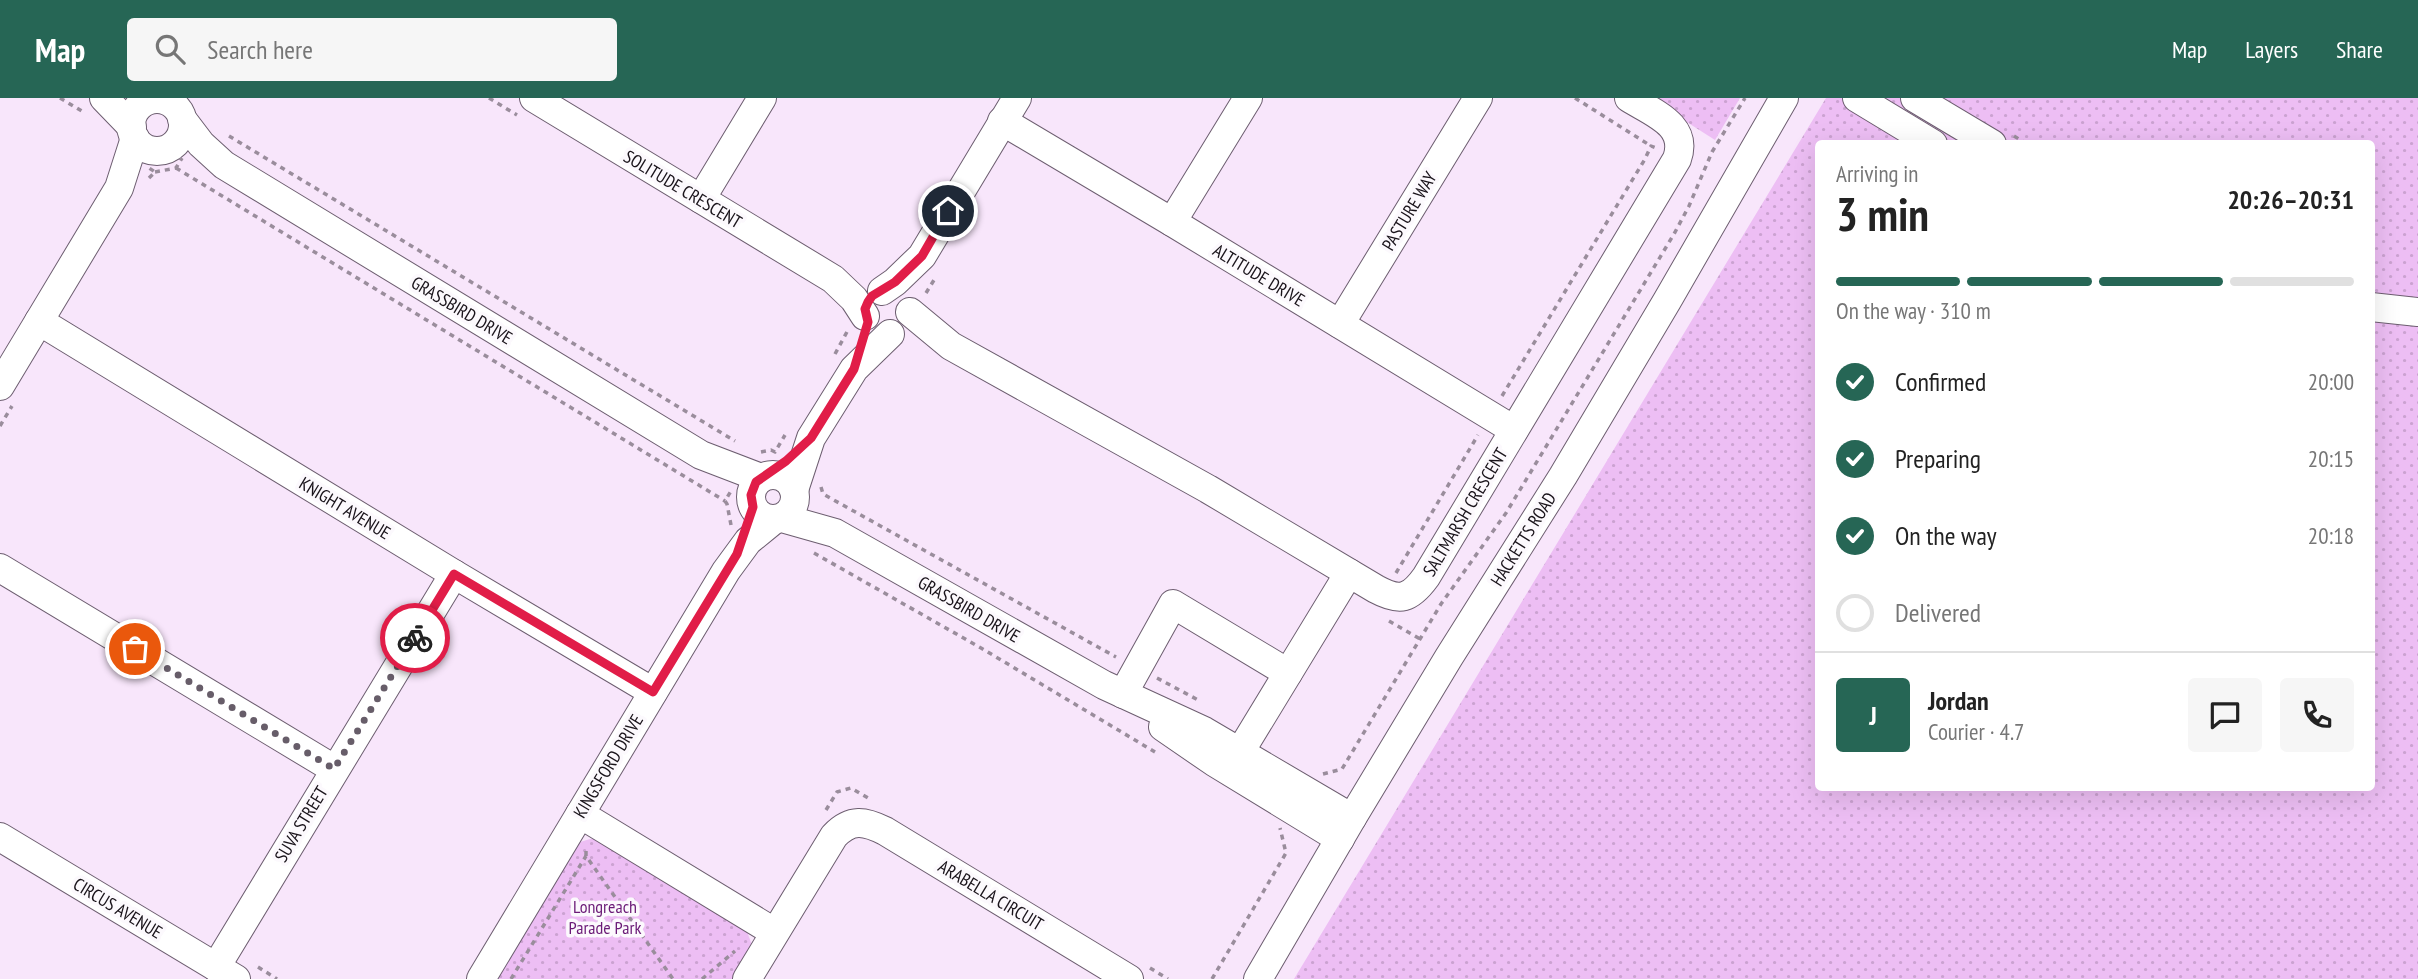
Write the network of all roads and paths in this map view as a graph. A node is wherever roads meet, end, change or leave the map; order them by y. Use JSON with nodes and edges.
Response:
{"nodes":[{"id":1,"x":60,"y":98,"type":"edge"},
{"id":2,"x":534,"y":98,"type":"edge"},
{"id":3,"x":762,"y":98,"type":"edge"},
{"id":4,"x":1248,"y":98,"type":"edge"},
{"id":5,"x":1478,"y":98,"type":"edge"},
{"id":6,"x":1575,"y":98,"type":"edge"},
{"id":7,"x":1629,"y":98,"type":"edge"},
{"id":8,"x":1745,"y":98,"type":"edge"},
{"id":9,"x":1784,"y":98,"type":"edge"},
{"id":10,"x":1857,"y":98,"type":"edge"},
{"id":11,"x":1916,"y":98,"type":"edge"},
{"id":12,"x":164,"y":104,"type":"edge"},
{"id":13,"x":97,"y":107,"type":"edge"},
{"id":14,"x":1010,"y":110,"type":"edge"},
{"id":15,"x":228,"y":136,"type":"dead end"},
{"id":16,"x":1926,"y":140,"type":"edge"},
{"id":17,"x":1985,"y":140,"type":"edge"},
{"id":18,"x":155,"y":146,"type":"junction"},
{"id":19,"x":1651,"y":146,"type":"dead end"},
{"id":20,"x":224,"y":165,"type":"junction"},
{"id":21,"x":701,"y":199,"type":"junction"},
{"id":22,"x":1172,"y":222,"type":"junction"},
{"id":23,"x":2375,"y":307,"type":"edge"},
{"id":24,"x":2418,"y":312,"type":"edge"},
{"id":25,"x":887,"y":313,"type":"junction"},
{"id":26,"x":38,"y":321,"type":"junction"},
{"id":27,"x":1340,"y":324,"type":"junction"},
{"id":28,"x":951,"y":346,"type":"joint"},
{"id":29,"x":0,"y":386,"type":"edge"},
{"id":30,"x":1514,"y":430,"type":"junction"},
{"id":31,"x":746,"y":448,"type":"dead end"},
{"id":32,"x":772,"y":497,"type":"junction"},
{"id":33,"x":803,"y":547,"type":"dead end"},
{"id":34,"x":0,"y":568,"type":"edge"},
{"id":35,"x":1349,"y":573,"type":"junction"},
{"id":36,"x":454,"y":574,"type":"junction"},
{"id":37,"x":1385,"y":618,"type":"dead end"},
{"id":38,"x":1420,"y":639,"type":"junction"},
{"id":39,"x":1136,"y":668,"type":"junction"},
{"id":40,"x":1288,"y":673,"type":"junction"},
{"id":41,"x":1179,"y":689,"type":"dead end"},
{"id":42,"x":1113,"y":690,"type":"junction"},
{"id":43,"x":653,"y":692,"type":"junction"},
{"id":44,"x":1240,"y":752,"type":"junction"},
{"id":45,"x":1166,"y":758,"type":"dead end"},
{"id":46,"x":334,"y":769,"type":"junction"},
{"id":47,"x":1321,"y":775,"type":"dead end"},
{"id":48,"x":588,"y":819,"type":"junction"},
{"id":49,"x":1274,"y":821,"type":"dead end"},
{"id":50,"x":1345,"y":828,"type":"junction"},
{"id":51,"x":0,"y":837,"type":"edge"},
{"id":52,"x":586,"y":856,"type":"junction"},
{"id":53,"x":766,"y":927,"type":"junction"},
{"id":54,"x":226,"y":973,"type":"edge"},
{"id":55,"x":481,"y":979,"type":"edge"},
{"id":56,"x":512,"y":979,"type":"edge"},
{"id":57,"x":673,"y":979,"type":"edge"},
{"id":58,"x":702,"y":979,"type":"edge"},
{"id":59,"x":747,"y":979,"type":"edge"},
{"id":60,"x":1129,"y":979,"type":"edge"},
{"id":61,"x":1212,"y":979,"type":"edge"},
{"id":62,"x":1258,"y":979,"type":"edge"}],
"edges":[{"from":1,"to":13,"type":"path"},
{"from":2,"to":21,"type":"street","name":"SOLITUDE CRESCENT"},
{"from":3,"to":21,"type":"street"},
{"from":4,"to":22,"type":"street"},
{"from":5,"to":27,"type":"street","name":"PASTURE WAY"},
{"from":6,"to":19,"type":"path"},
{"from":7,"to":30,"type":"street","name":"SALTMARSH CRESCENT"},
{"from":8,"to":38,"type":"path"},
{"from":9,"to":50,"type":"street","name":"HACKETTS ROAD"},
{"from":10,"to":16,"type":"street"},
{"from":11,"to":17,"type":"street"},
{"from":12,"to":18,"type":"street"},
{"from":12,"to":18,"type":"street"},
{"from":12,"to":20,"type":"street","name":"GRASSBIRD DRIVE"},
{"from":13,"to":18,"type":"street","name":"GRASSBIRD DRIVE"},
{"from":14,"to":22,"type":"street","name":"ALTITUDE DRIVE"},
{"from":14,"to":25,"type":"street"},
{"from":15,"to":31,"type":"path"},
{"from":18,"to":20,"type":"street","name":"GRASSBIRD DRIVE"},
{"from":18,"to":26,"type":"street"},
{"from":18,"to":32,"type":"path"},
{"from":20,"to":32,"type":"street","name":"GRASSBIRD DRIVE"},
{"from":21,"to":25,"type":"street","name":"SOLITUDE CRESCENT"},
{"from":22,"to":27,"type":"street","name":"ALTITUDE DRIVE"},
{"from":23,"to":24,"type":"street"},
{"from":25,"to":28,"type":"street","name":"SOLITUDE CRESCENT"},
{"from":25,"to":32,"type":"street"},
{"from":26,"to":29,"type":"street"},
{"from":26,"to":36,"type":"street","name":"KNIGHT AVENUE"},
{"from":27,"to":30,"type":"street","name":"ALTITUDE DRIVE"},
{"from":28,"to":35,"type":"street","name":"SALTMARSH CRESCENT"},
{"from":30,"to":35,"type":"street","name":"SALTMARSH CRESCENT"},
{"from":32,"to":39,"type":"path"},
{"from":32,"to":42,"type":"street","name":"GRASSBIRD DRIVE"},
{"from":32,"to":43,"type":"street","name":"KINGSFORD DRIVE"},
{"from":33,"to":45,"type":"path"},
{"from":34,"to":46,"type":"street"},
{"from":35,"to":40,"type":"street"},
{"from":36,"to":43,"type":"street","name":"KNIGHT AVENUE"},
{"from":36,"to":46,"type":"street","name":"SUVA STREET"},
{"from":37,"to":38,"type":"path"},
{"from":38,"to":47,"type":"path"},
{"from":39,"to":40,"type":"street"},
{"from":39,"to":41,"type":"path"},
{"from":39,"to":42,"type":"street"},
{"from":40,"to":44,"type":"street"},
{"from":42,"to":44,"type":"street","name":"GRASSBIRD DRIVE"},
{"from":42,"to":50,"type":"street","name":"GRASSBIRD DRIVE"},
{"from":43,"to":48,"type":"street","name":"KINGSFORD DRIVE"},
{"from":44,"to":50,"type":"street","name":"GRASSBIRD DRIVE"},
{"from":46,"to":54,"type":"street","name":"SUVA STREET"},
{"from":48,"to":52,"type":"path"},
{"from":48,"to":53,"type":"street"},
{"from":48,"to":55,"type":"street","name":"KINGSFORD DRIVE"},
{"from":49,"to":61,"type":"path"},
{"from":50,"to":62,"type":"street","name":"HACKETTS ROAD"},
{"from":51,"to":54,"type":"street","name":"CIRCUS AVENUE"},
{"from":52,"to":56,"type":"path"},
{"from":52,"to":57,"type":"path"},
{"from":53,"to":58,"type":"path"},
{"from":53,"to":59,"type":"street"},
{"from":53,"to":60,"type":"street","name":"ARABELLA CIRCUIT"}]}
